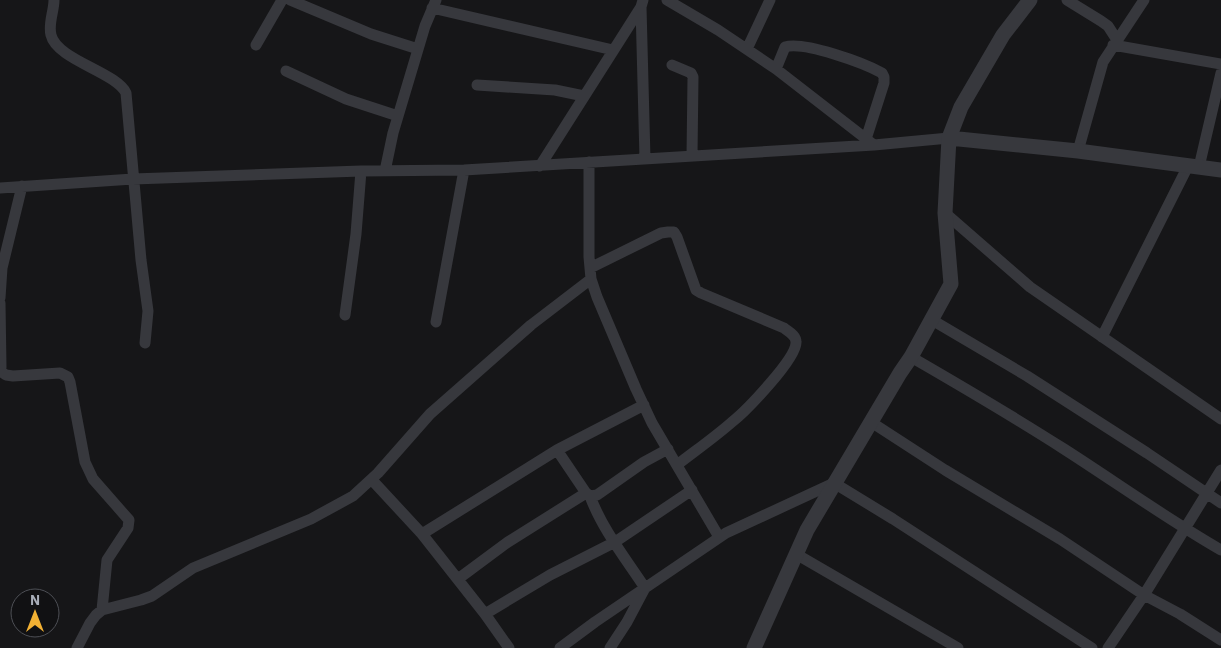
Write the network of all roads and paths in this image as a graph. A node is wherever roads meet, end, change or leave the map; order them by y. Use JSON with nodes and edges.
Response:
{"nodes":[{"id":1,"x":54,"y":0,"type":"edge"},
{"id":2,"x":282,"y":0,"type":"edge"},
{"id":3,"x":290,"y":0,"type":"edge"},
{"id":4,"x":667,"y":0,"type":"edge"},
{"id":5,"x":770,"y":0,"type":"edge"},
{"id":6,"x":1030,"y":0,"type":"edge"},
{"id":7,"x":1067,"y":0,"type":"edge"},
{"id":8,"x":1144,"y":0,"type":"edge"},
{"id":9,"x":642,"y":3,"type":"edge"},
{"id":10,"x":434,"y":4,"type":"edge"},
{"id":11,"x":1115,"y":43,"type":"junction"},
{"id":12,"x":256,"y":45,"type":"dead end"},
{"id":13,"x":418,"y":49,"type":"junction"},
{"id":14,"x":747,"y":49,"type":"junction"},
{"id":15,"x":613,"y":50,"type":"junction"},
{"id":16,"x":1221,"y":64,"type":"edge"},
{"id":17,"x":672,"y":65,"type":"dead end"},
{"id":18,"x":776,"y":69,"type":"junction"},
{"id":19,"x":286,"y":71,"type":"dead end"},
{"id":20,"x":1221,"y":73,"type":"edge"},
{"id":21,"x":477,"y":86,"type":"dead end"},
{"id":22,"x":584,"y":96,"type":"junction"},
{"id":23,"x":398,"y":116,"type":"junction"},
{"id":24,"x":949,"y":138,"type":"junction"},
{"id":25,"x":870,"y":142,"type":"junction"},
{"id":26,"x":1078,"y":151,"type":"junction"},
{"id":27,"x":692,"y":156,"type":"junction"},
{"id":28,"x":645,"y":159,"type":"junction"},
{"id":29,"x":589,"y":162,"type":"junction"},
{"id":30,"x":540,"y":166,"type":"junction"},
{"id":31,"x":1194,"y":167,"type":"junction"},
{"id":32,"x":464,"y":170,"type":"junction"},
{"id":33,"x":1221,"y":170,"type":"edge"},
{"id":34,"x":361,"y":171,"type":"junction"},
{"id":35,"x":385,"y":171,"type":"junction"},
{"id":36,"x":133,"y":179,"type":"junction"},
{"id":37,"x":22,"y":186,"type":"junction"},
{"id":38,"x":0,"y":188,"type":"edge"},
{"id":39,"x":945,"y":213,"type":"junction"},
{"id":40,"x":591,"y":273,"type":"junction"},
{"id":41,"x":0,"y":298,"type":"edge"},
{"id":42,"x":0,"y":303,"type":"edge"},
{"id":43,"x":346,"y":315,"type":"dead end"},
{"id":44,"x":932,"y":320,"type":"junction"},
{"id":45,"x":436,"y":322,"type":"dead end"},
{"id":46,"x":1102,"y":337,"type":"junction"},
{"id":47,"x":145,"y":343,"type":"dead end"},
{"id":48,"x":911,"y":357,"type":"junction"},
{"id":49,"x":0,"y":371,"type":"edge"},
{"id":50,"x":644,"y":405,"type":"junction"},
{"id":51,"x":1221,"y":418,"type":"edge"},
{"id":52,"x":871,"y":422,"type":"junction"},
{"id":53,"x":668,"y":449,"type":"junction"},
{"id":54,"x":557,"y":450,"type":"junction"},
{"id":55,"x":677,"y":465,"type":"junction"},
{"id":56,"x":1221,"y":470,"type":"edge"},
{"id":57,"x":372,"y":480,"type":"junction"},
{"id":58,"x":834,"y":483,"type":"junction"},
{"id":59,"x":692,"y":490,"type":"junction"},
{"id":60,"x":588,"y":494,"type":"junction"},
{"id":61,"x":1206,"y":494,"type":"junction"},
{"id":62,"x":1221,"y":503,"type":"edge"},
{"id":63,"x":1185,"y":530,"type":"junction"},
{"id":64,"x":422,"y":534,"type":"junction"},
{"id":65,"x":719,"y":537,"type":"junction"},
{"id":66,"x":615,"y":542,"type":"junction"},
{"id":67,"x":1221,"y":550,"type":"edge"},
{"id":68,"x":796,"y":554,"type":"junction"},
{"id":69,"x":458,"y":579,"type":"junction"},
{"id":70,"x":644,"y":588,"type":"junction"},
{"id":71,"x":1144,"y":595,"type":"junction"},
{"id":72,"x":102,"y":610,"type":"junction"},
{"id":73,"x":485,"y":614,"type":"junction"},
{"id":74,"x":1221,"y":640,"type":"edge"},
{"id":75,"x":77,"y":648,"type":"edge"},
{"id":76,"x":509,"y":648,"type":"edge"},
{"id":77,"x":560,"y":648,"type":"edge"},
{"id":78,"x":610,"y":648,"type":"edge"},
{"id":79,"x":754,"y":648,"type":"edge"},
{"id":80,"x":958,"y":648,"type":"edge"},
{"id":81,"x":1092,"y":648,"type":"edge"},
{"id":82,"x":1108,"y":648,"type":"edge"}],
"edges":[{"from":1,"to":36,"type":"street"},
{"from":2,"to":12,"type":"street"},
{"from":3,"to":13,"type":"street"},
{"from":4,"to":14,"type":"street"},
{"from":5,"to":14,"type":"street"},
{"from":6,"to":24,"type":"street"},
{"from":7,"to":11,"type":"street"},
{"from":8,"to":11,"type":"street"},
{"from":9,"to":15,"type":"street"},
{"from":9,"to":28,"type":"street"},
{"from":10,"to":13,"type":"street"},
{"from":10,"to":15,"type":"street"},
{"from":11,"to":16,"type":"street"},
{"from":11,"to":26,"type":"street"},
{"from":13,"to":23,"type":"street"},
{"from":14,"to":18,"type":"street"},
{"from":15,"to":22,"type":"street"},
{"from":17,"to":27,"type":"street"},
{"from":18,"to":25,"type":"street"},
{"from":18,"to":25,"type":"street"},
{"from":19,"to":23,"type":"street"},
{"from":20,"to":31,"type":"street"},
{"from":21,"to":22,"type":"street"},
{"from":22,"to":30,"type":"street"},
{"from":23,"to":35,"type":"street"},
{"from":24,"to":25,"type":"street"},
{"from":24,"to":26,"type":"street"},
{"from":24,"to":39,"type":"street"},
{"from":25,"to":27,"type":"street"},
{"from":26,"to":31,"type":"street"},
{"from":27,"to":28,"type":"street"},
{"from":28,"to":29,"type":"street"},
{"from":29,"to":30,"type":"street"},
{"from":29,"to":40,"type":"street"},
{"from":30,"to":32,"type":"street"},
{"from":31,"to":33,"type":"street"},
{"from":31,"to":46,"type":"street"},
{"from":32,"to":35,"type":"street"},
{"from":32,"to":45,"type":"street"},
{"from":34,"to":35,"type":"street"},
{"from":34,"to":36,"type":"street"},
{"from":34,"to":43,"type":"street"},
{"from":36,"to":37,"type":"street"},
{"from":36,"to":47,"type":"street"},
{"from":37,"to":38,"type":"street"},
{"from":37,"to":41,"type":"street"},
{"from":39,"to":44,"type":"street"},
{"from":39,"to":46,"type":"street"},
{"from":40,"to":50,"type":"street"},
{"from":40,"to":55,"type":"street"},
{"from":40,"to":57,"type":"street"},
{"from":42,"to":49,"type":"street"},
{"from":44,"to":48,"type":"street"},
{"from":44,"to":61,"type":"street"},
{"from":46,"to":51,"type":"street"},
{"from":48,"to":52,"type":"street"},
{"from":48,"to":63,"type":"street"},
{"from":49,"to":72,"type":"street"},
{"from":50,"to":53,"type":"street"},
{"from":50,"to":54,"type":"street"},
{"from":52,"to":58,"type":"street"},
{"from":52,"to":71,"type":"street"},
{"from":53,"to":55,"type":"street"},
{"from":53,"to":60,"type":"street"},
{"from":54,"to":60,"type":"street"},
{"from":54,"to":64,"type":"street"},
{"from":55,"to":59,"type":"street"},
{"from":56,"to":61,"type":"street"},
{"from":57,"to":64,"type":"street"},
{"from":57,"to":72,"type":"street"},
{"from":58,"to":65,"type":"street"},
{"from":58,"to":68,"type":"street"},
{"from":58,"to":81,"type":"street"},
{"from":59,"to":65,"type":"street"},
{"from":59,"to":66,"type":"street"},
{"from":60,"to":66,"type":"street"},
{"from":60,"to":69,"type":"street"},
{"from":61,"to":62,"type":"street"},
{"from":61,"to":63,"type":"street"},
{"from":63,"to":67,"type":"street"},
{"from":63,"to":71,"type":"street"},
{"from":64,"to":69,"type":"street"},
{"from":65,"to":70,"type":"street"},
{"from":66,"to":70,"type":"street"},
{"from":66,"to":73,"type":"street"},
{"from":68,"to":79,"type":"street"},
{"from":68,"to":80,"type":"street"},
{"from":69,"to":73,"type":"street"},
{"from":70,"to":77,"type":"street"},
{"from":70,"to":78,"type":"street"},
{"from":71,"to":74,"type":"street"},
{"from":71,"to":82,"type":"street"},
{"from":72,"to":75,"type":"street"},
{"from":73,"to":76,"type":"street"}]}
